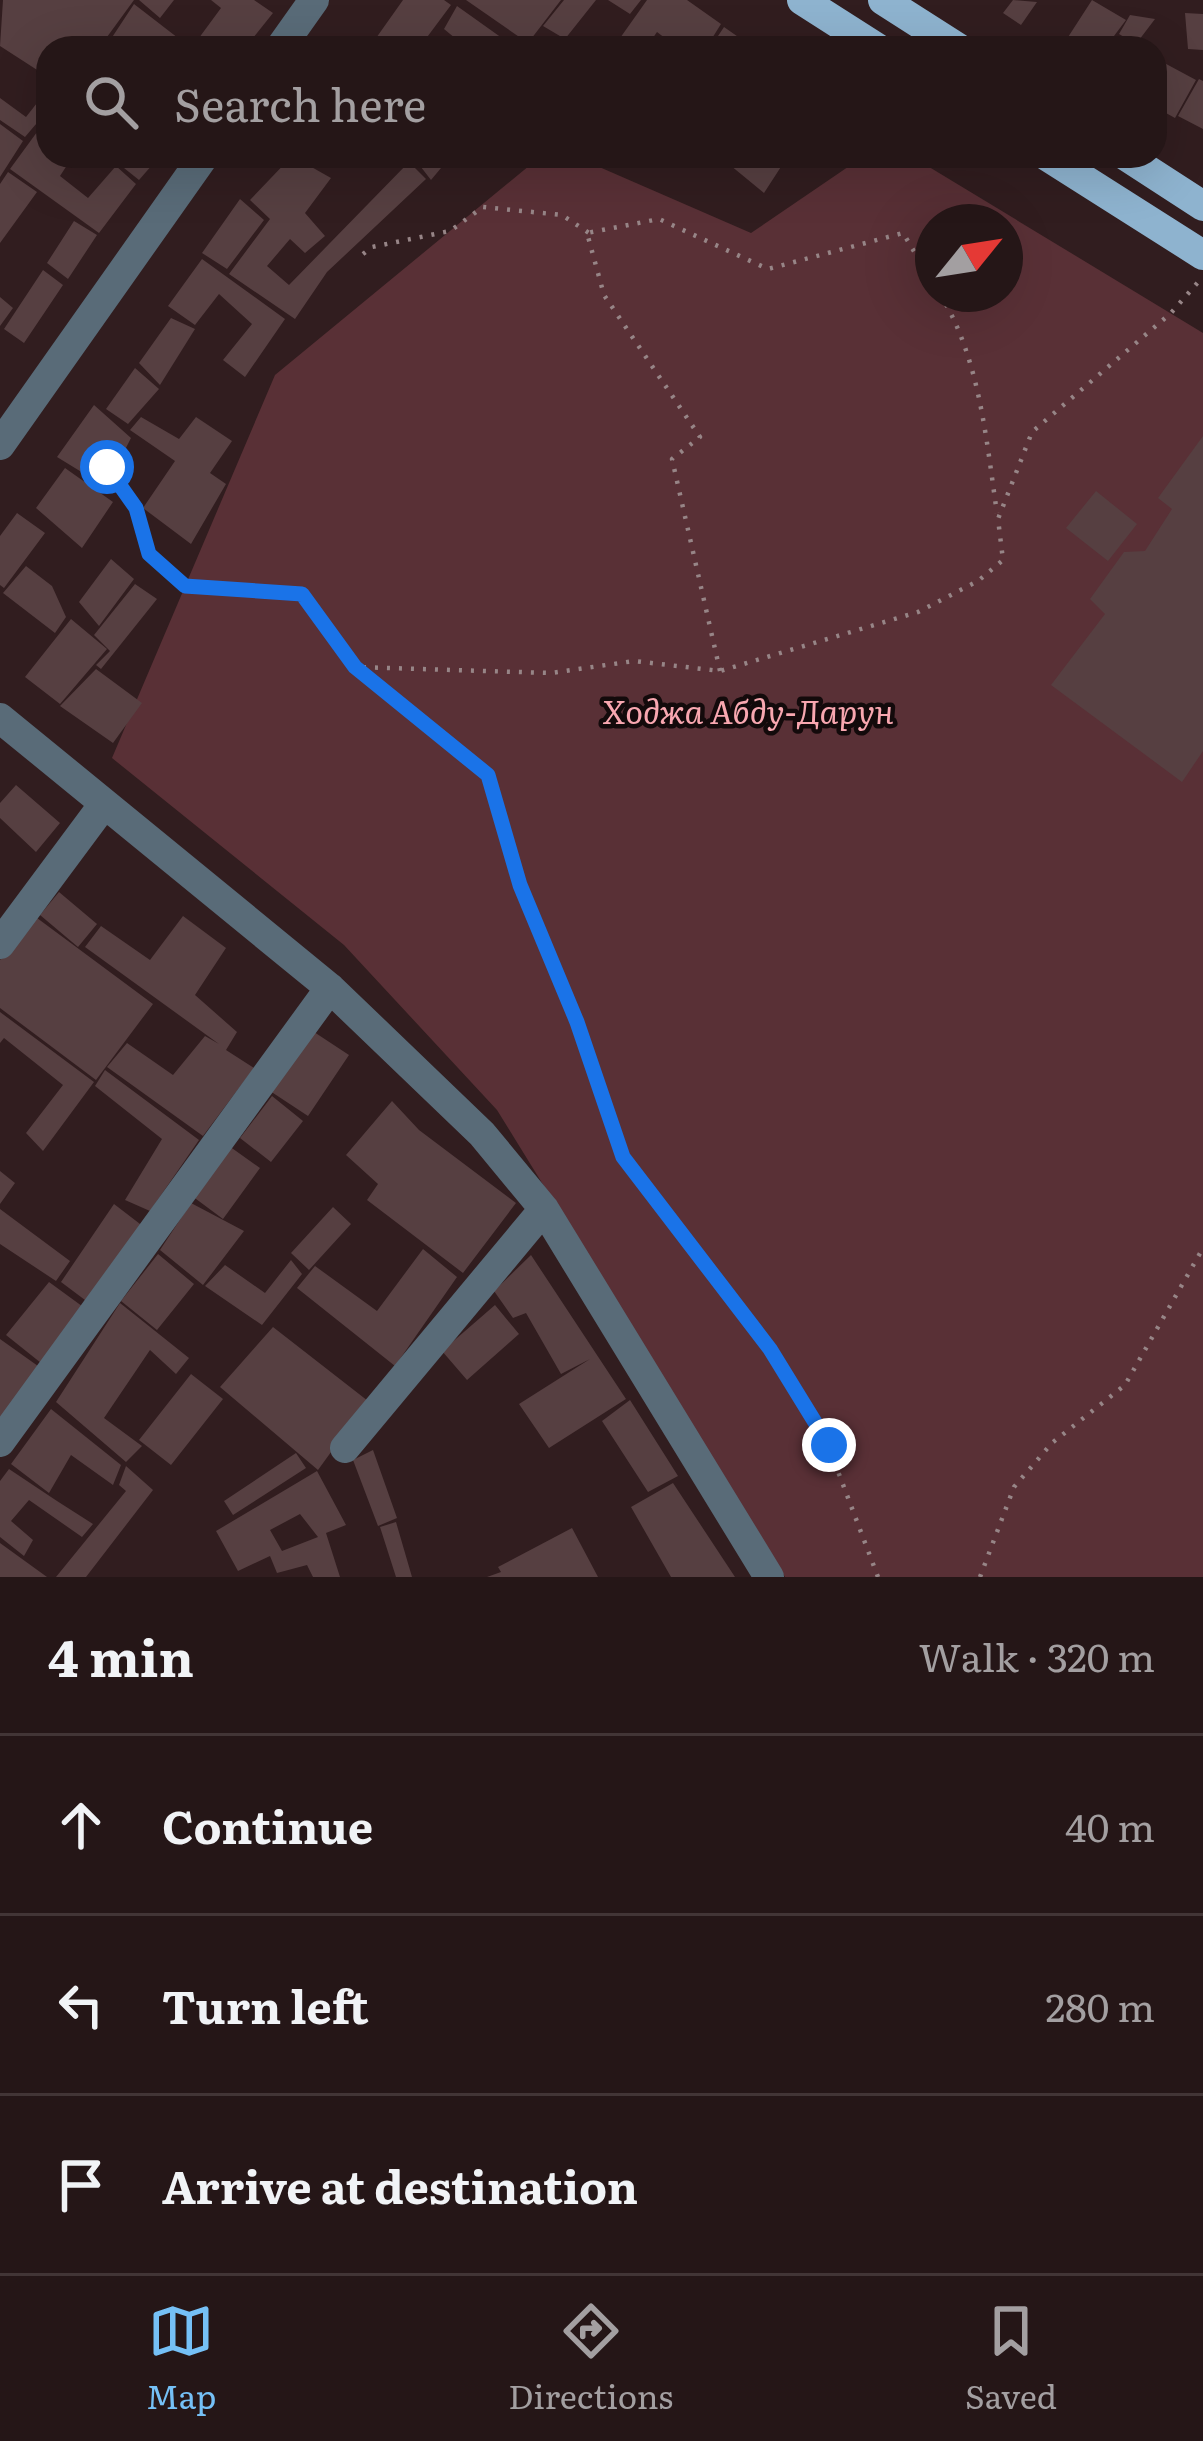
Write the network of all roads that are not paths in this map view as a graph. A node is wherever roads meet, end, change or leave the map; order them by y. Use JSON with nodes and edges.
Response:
{"nodes":[{"id":1,"x":802,"y":0,"type":"edge"},
{"id":2,"x":883,"y":0,"type":"edge"},
{"id":3,"x":300,"y":5,"type":"edge"},
{"id":4,"x":286,"y":36,"type":"edge"},
{"id":5,"x":858,"y":36,"type":"edge"},
{"id":6,"x":939,"y":36,"type":"edge"},
{"id":7,"x":196,"y":168,"type":"edge"},
{"id":8,"x":1066,"y":168,"type":"edge"},
{"id":9,"x":1144,"y":168,"type":"edge"},
{"id":10,"x":1203,"y":206,"type":"edge"},
{"id":11,"x":1203,"y":255,"type":"edge"},
{"id":12,"x":0,"y":446,"type":"edge"},
{"id":13,"x":0,"y":718,"type":"edge"},
{"id":14,"x":104,"y":804,"type":"junction"},
{"id":15,"x":0,"y":944,"type":"edge"},
{"id":16,"x":330,"y":988,"type":"junction"},
{"id":17,"x":544,"y":1209,"type":"junction"},
{"id":18,"x":0,"y":1442,"type":"edge"},
{"id":19,"x":345,"y":1448,"type":"dead end"},
{"id":20,"x":769,"y":1577,"type":"edge"}],
"edges":[{"from":1,"to":5,"type":"main road"},
{"from":2,"to":6,"type":"main road"},
{"from":3,"to":4,"type":"street"},
{"from":7,"to":12,"type":"street"},
{"from":8,"to":11,"type":"main road"},
{"from":9,"to":10,"type":"main road"},
{"from":13,"to":14,"type":"street"},
{"from":14,"to":15,"type":"street"},
{"from":14,"to":16,"type":"street"},
{"from":16,"to":17,"type":"street"},
{"from":16,"to":18,"type":"street"},
{"from":17,"to":19,"type":"street"},
{"from":17,"to":20,"type":"street"}]}
